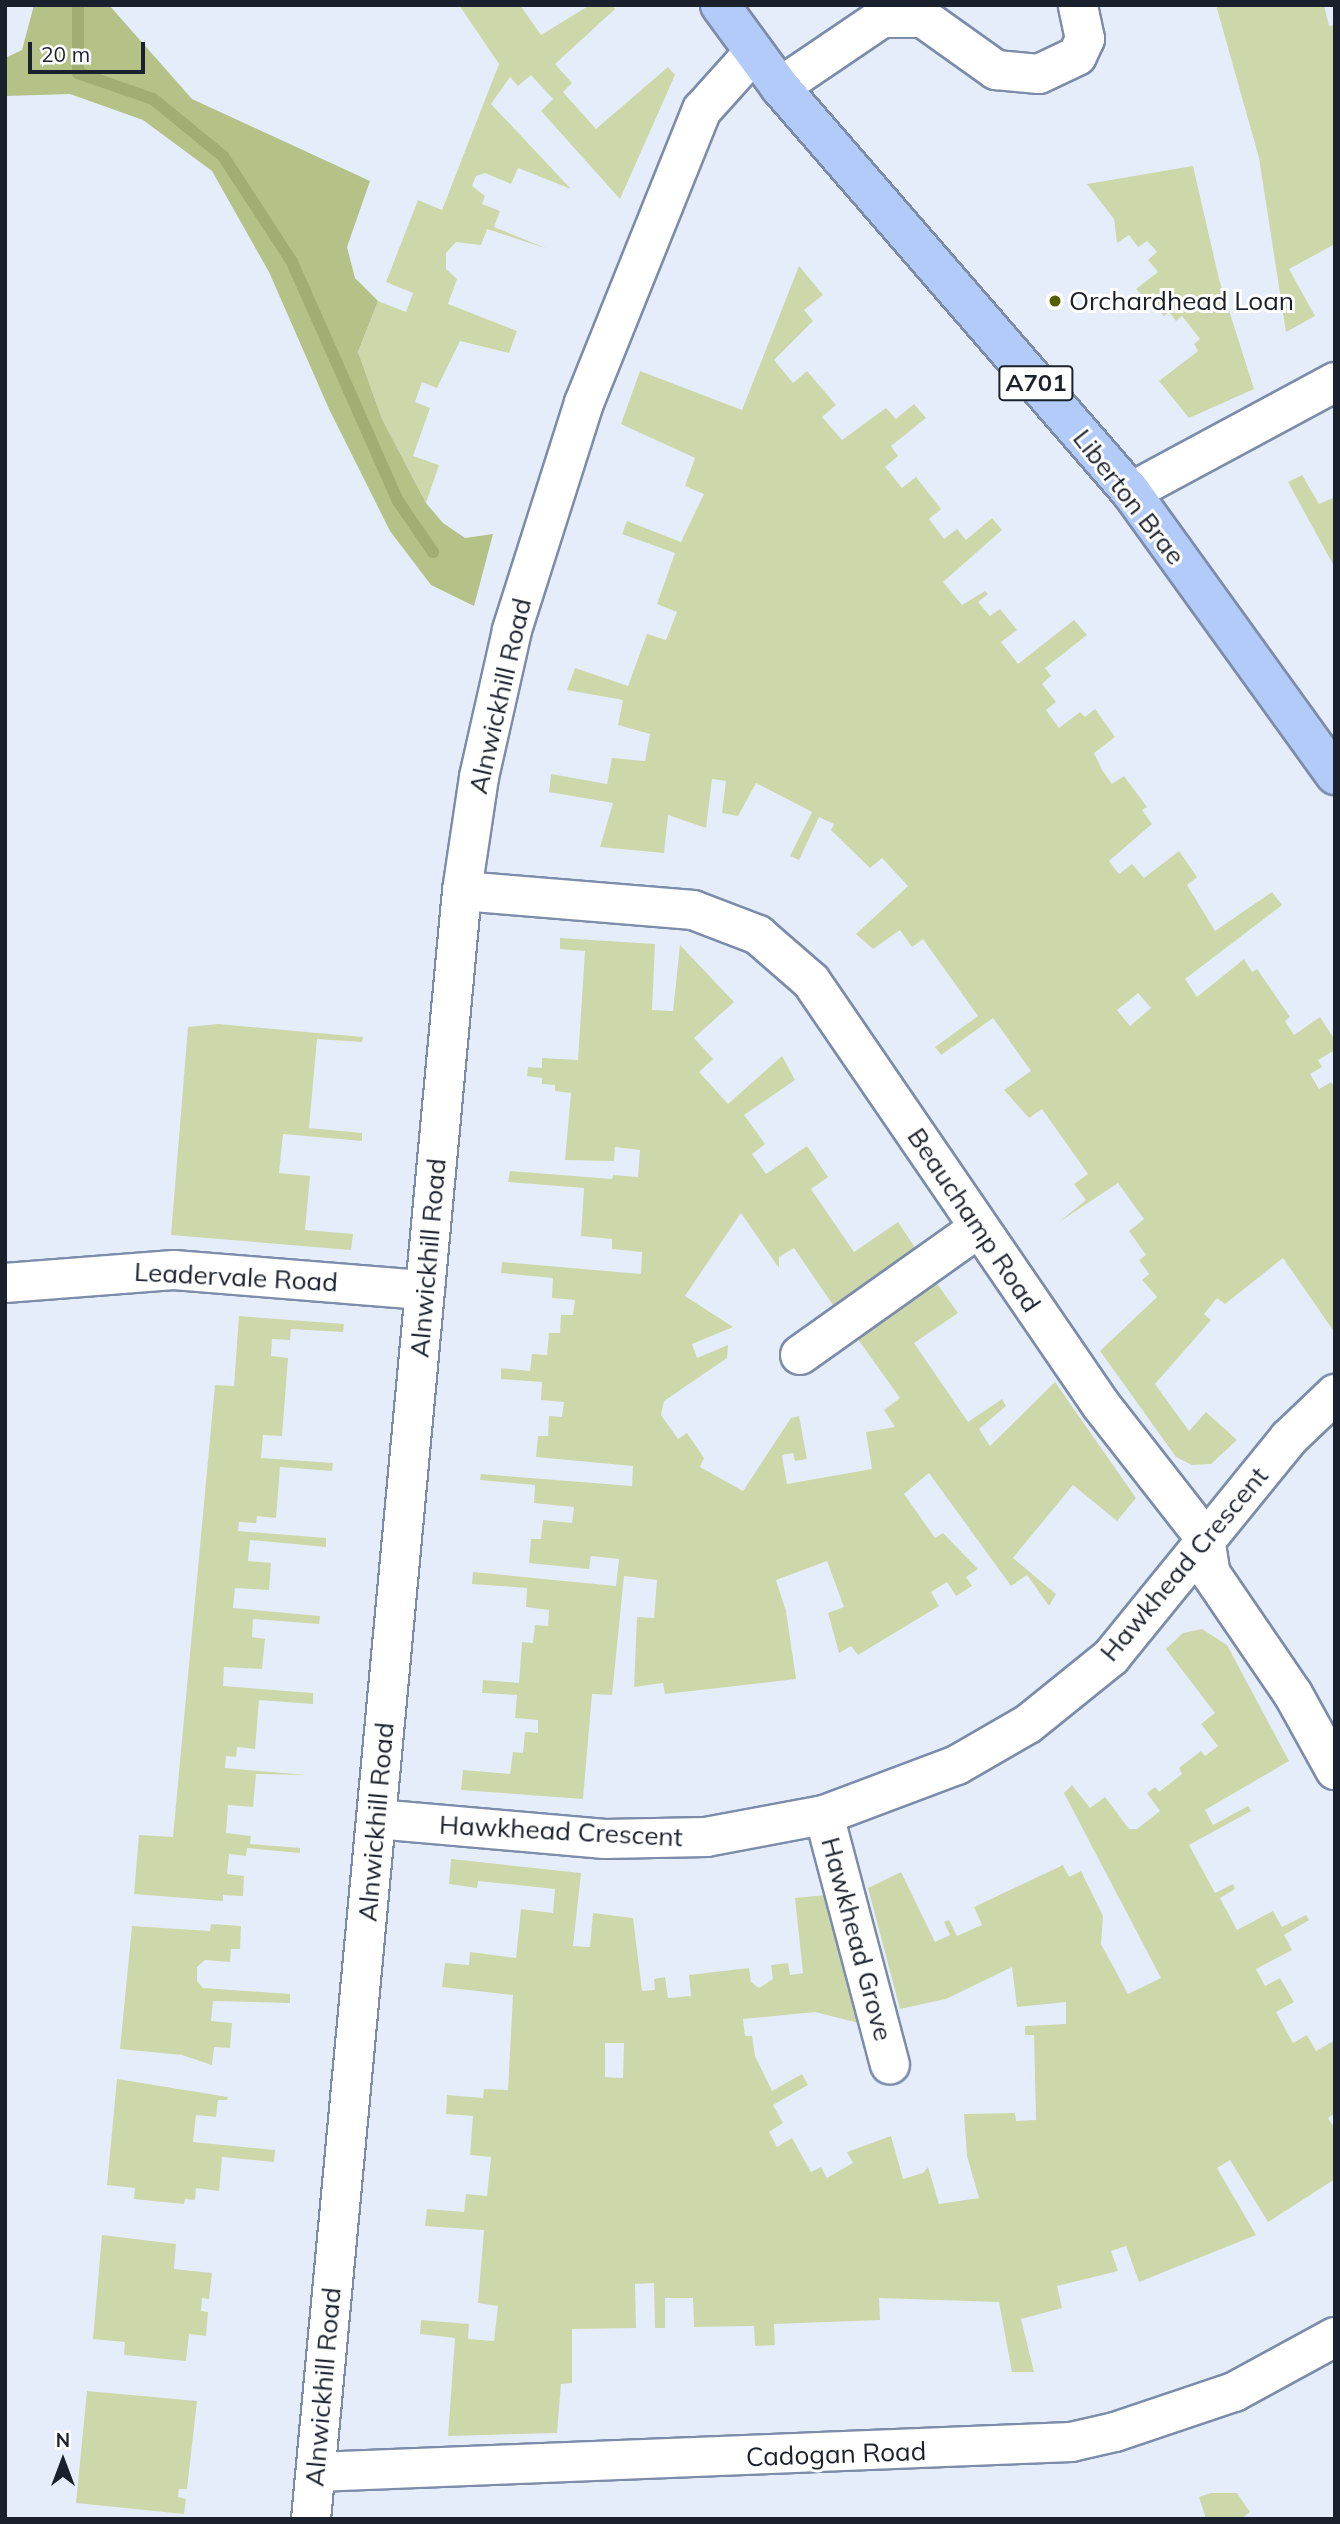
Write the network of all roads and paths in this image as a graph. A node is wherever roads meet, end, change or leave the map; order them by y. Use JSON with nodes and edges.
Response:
{"nodes":[{"id":1,"x":720,"y":5,"type":"edge"},
{"id":2,"x":1078,"y":5,"type":"edge"},
{"id":3,"x":754,"y":52,"type":"junction"},
{"id":4,"x":780,"y":87,"type":"junction"},
{"id":5,"x":1335,"y":382,"type":"edge"},
{"id":6,"x":1131,"y":492,"type":"junction"},
{"id":7,"x":1335,"y":775,"type":"edge"},
{"id":8,"x":462,"y":891,"type":"junction"},
{"id":9,"x":979,"y":1228,"type":"junction"},
{"id":10,"x":5,"y":1283,"type":"edge"},
{"id":11,"x":425,"y":1290,"type":"junction"},
{"id":12,"x":800,"y":1355,"type":"dead end"},
{"id":13,"x":1335,"y":1394,"type":"edge"},
{"id":14,"x":1205,"y":1538,"type":"junction"},
{"id":15,"x":1335,"y":1770,"type":"edge"},
{"id":16,"x":824,"y":1815,"type":"junction"},
{"id":17,"x":376,"y":1819,"type":"junction"},
{"id":18,"x":890,"y":2064,"type":"dead end"},
{"id":19,"x":1335,"y":2337,"type":"edge"},
{"id":20,"x":316,"y":2472,"type":"junction"},
{"id":21,"x":311,"y":2519,"type":"edge"}],
"edges":[{"from":1,"to":3,"type":"main road","name":"Liberton Brae","number":"A701"},
{"from":2,"to":4,"type":"street"},
{"from":3,"to":4,"type":"main road","name":"Liberton Brae","number":"A701"},
{"from":3,"to":8,"type":"street","name":"Alnwickhill Road"},
{"from":4,"to":6,"type":"main road","name":"Liberton Brae","number":"A701"},
{"from":5,"to":6,"type":"street"},
{"from":6,"to":7,"type":"main road","name":"Liberton Brae","number":"A701"},
{"from":8,"to":9,"type":"street","name":"Beauchamp Road"},
{"from":8,"to":11,"type":"street","name":"Alnwickhill Road"},
{"from":9,"to":12,"type":"street"},
{"from":9,"to":14,"type":"street","name":"Beauchamp Road"},
{"from":10,"to":11,"type":"street","name":"Leadervale Road"},
{"from":11,"to":17,"type":"street","name":"Alnwickhill Road"},
{"from":13,"to":14,"type":"street","name":"Hawkhead Crescent"},
{"from":14,"to":15,"type":"street"},
{"from":14,"to":16,"type":"street","name":"Hawkhead Crescent"},
{"from":16,"to":17,"type":"street","name":"Hawkhead Crescent"},
{"from":16,"to":18,"type":"street","name":"Hawkhead Grove"},
{"from":17,"to":20,"type":"street","name":"Alnwickhill Road"},
{"from":19,"to":20,"type":"street","name":"Cadogan Road"},
{"from":20,"to":21,"type":"street","name":"Alnwickhill Road"}]}
